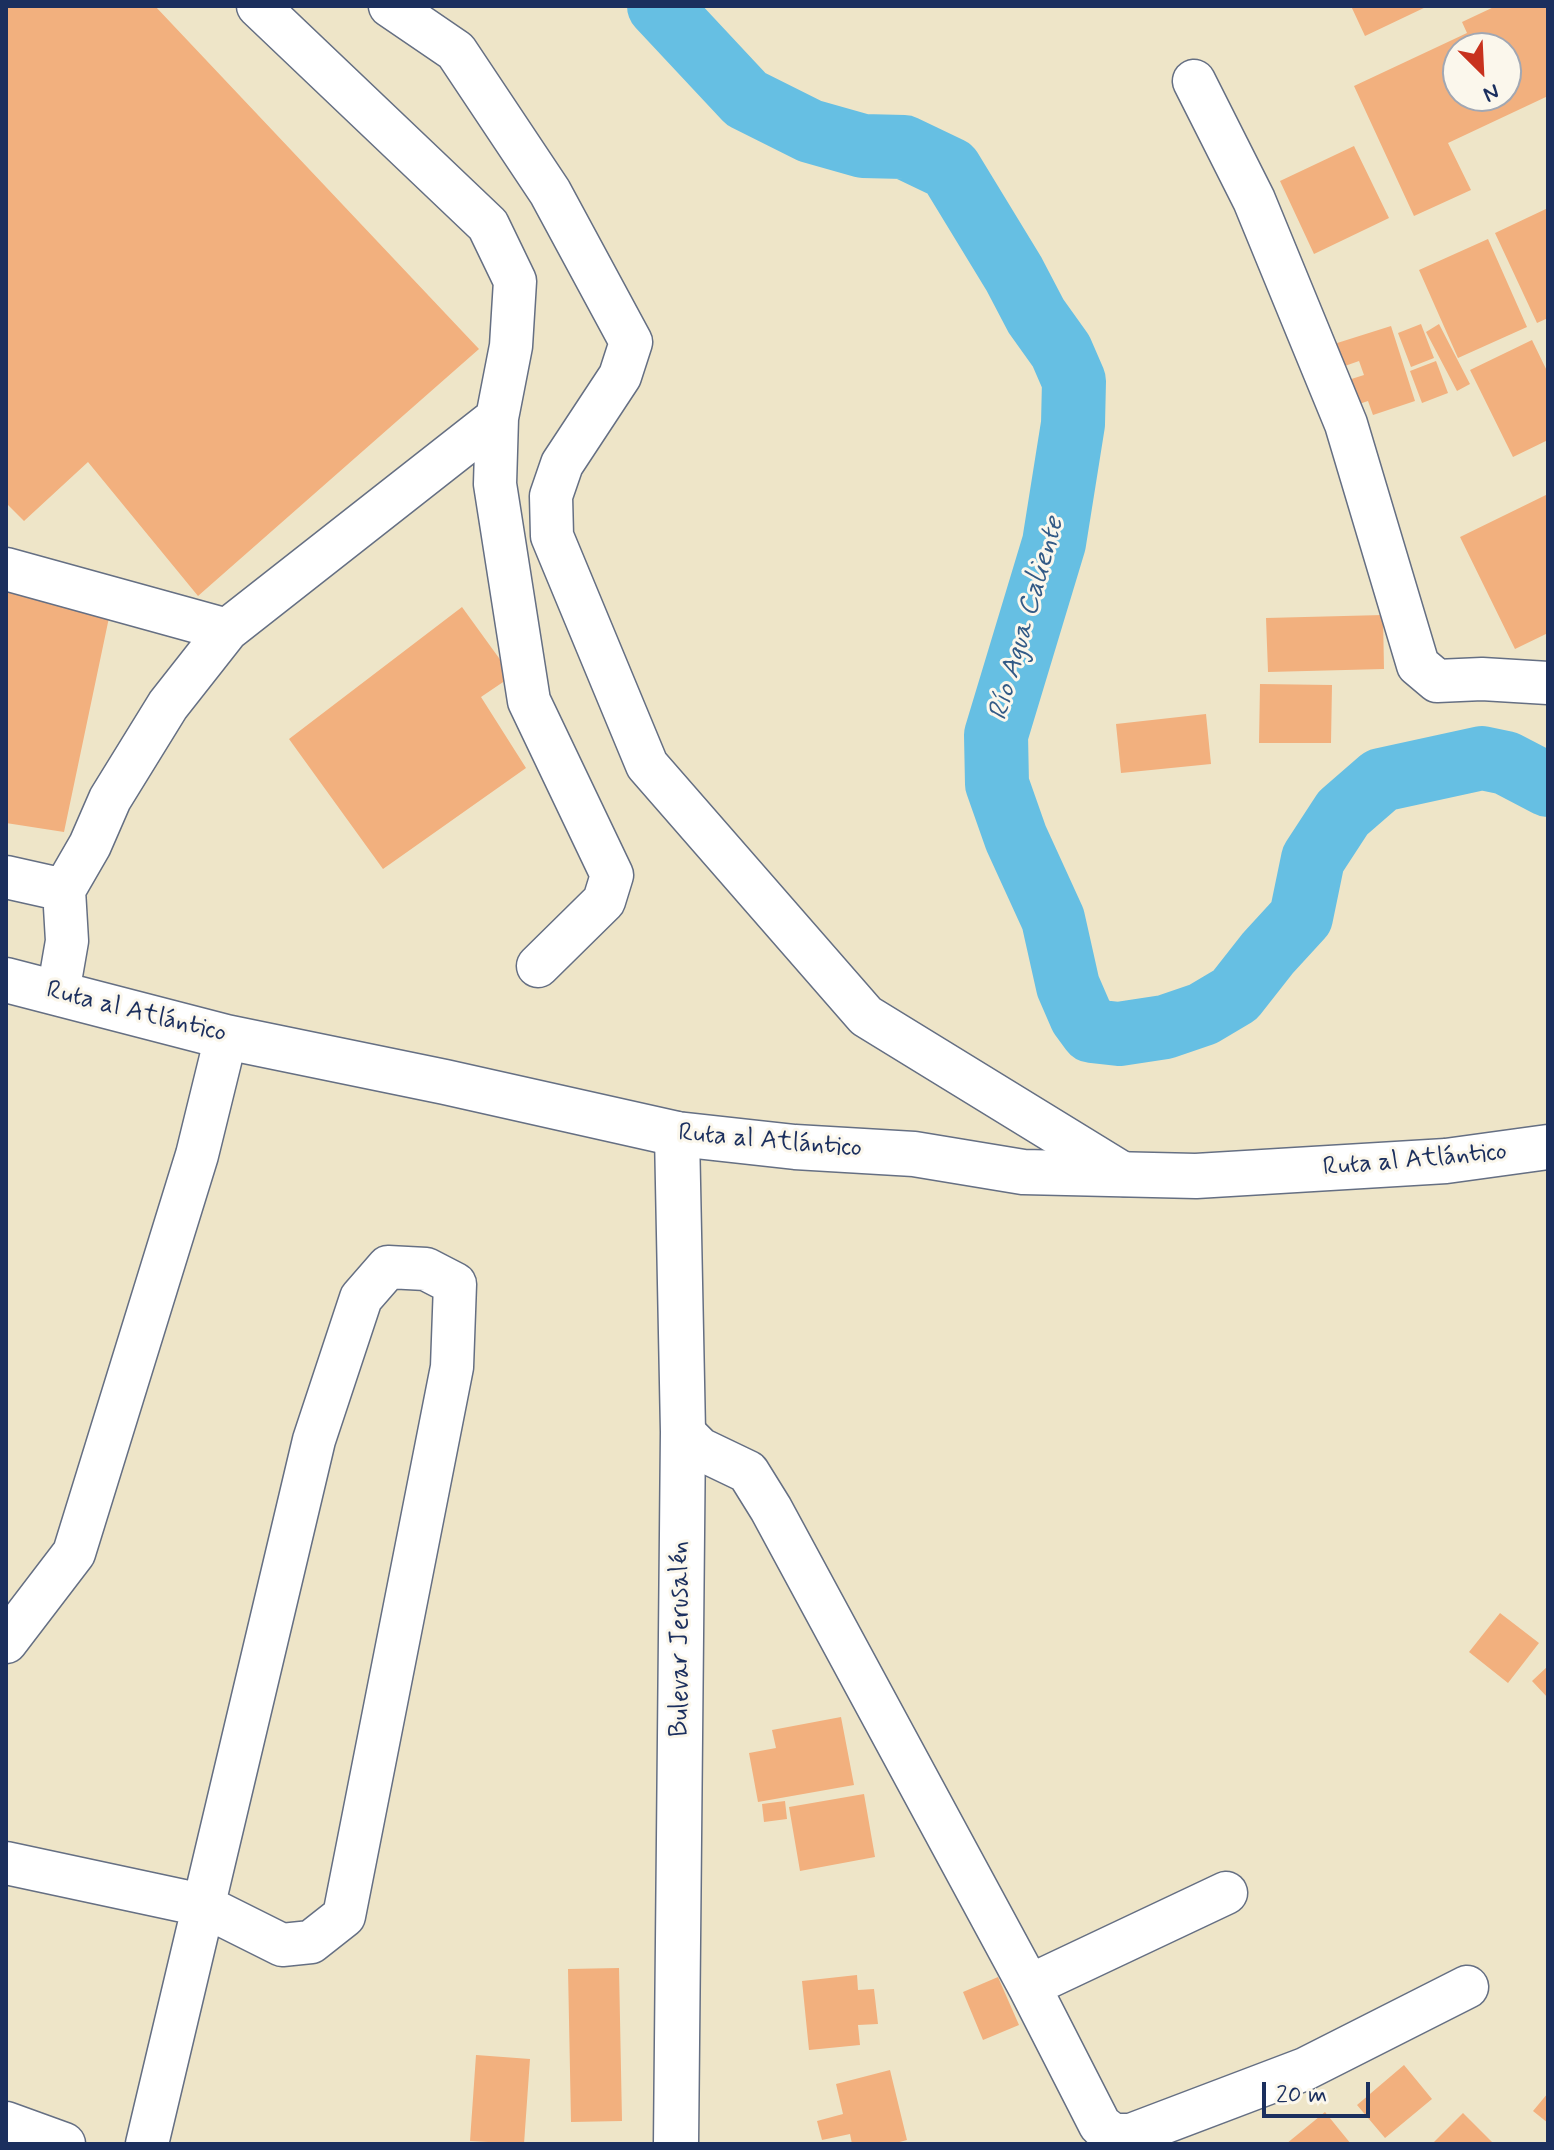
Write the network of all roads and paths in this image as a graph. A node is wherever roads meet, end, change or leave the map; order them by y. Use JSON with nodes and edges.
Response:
{"nodes":[{"id":1,"x":258,"y":6,"type":"edge"},
{"id":2,"x":390,"y":6,"type":"edge"},
{"id":3,"x":1194,"y":81,"type":"dead end"},
{"id":4,"x":497,"y":418,"type":"junction"},
{"id":5,"x":6,"y":569,"type":"edge"},
{"id":6,"x":227,"y":630,"type":"junction"},
{"id":7,"x":1548,"y":683,"type":"edge"},
{"id":8,"x":6,"y":877,"type":"edge"},
{"id":9,"x":64,"y":890,"type":"junction"},
{"id":10,"x":538,"y":966,"type":"dead end"},
{"id":11,"x":6,"y":980,"type":"edge"},
{"id":12,"x":58,"y":993,"type":"junction"},
{"id":13,"x":226,"y":1037,"type":"junction"},
{"id":14,"x":677,"y":1134,"type":"junction"},
{"id":15,"x":1548,"y":1147,"type":"edge"},
{"id":16,"x":1125,"y":1175,"type":"junction"},
{"id":17,"x":683,"y":1432,"type":"junction"},
{"id":18,"x":6,"y":1642,"type":"edge"},
{"id":19,"x":6,"y":1863,"type":"edge"},
{"id":20,"x":1226,"y":1893,"type":"dead end"},
{"id":21,"x":202,"y":1905,"type":"junction"},
{"id":22,"x":1029,"y":1986,"type":"junction"},
{"id":23,"x":1467,"y":1987,"type":"dead end"},
{"id":24,"x":6,"y":2123,"type":"edge"},
{"id":25,"x":64,"y":2144,"type":"edge"},
{"id":26,"x":147,"y":2144,"type":"edge"},
{"id":27,"x":676,"y":2144,"type":"edge"}],
"edges":[{"from":1,"to":4,"type":"street"},
{"from":2,"to":16,"type":"street"},
{"from":3,"to":7,"type":"street"},
{"from":4,"to":6,"type":"street"},
{"from":4,"to":10,"type":"street"},
{"from":5,"to":6,"type":"street"},
{"from":6,"to":9,"type":"street"},
{"from":8,"to":9,"type":"street"},
{"from":9,"to":12,"type":"street"},
{"from":11,"to":12,"type":"main road","name":"Ruta al Atlántico"},
{"from":12,"to":13,"type":"main road","name":"Ruta al Atlántico"},
{"from":13,"to":14,"type":"main road","name":"Ruta al Atlántico"},
{"from":13,"to":18,"type":"street"},
{"from":14,"to":16,"type":"main road","name":"Ruta al Atlántico"},
{"from":14,"to":17,"type":"main road","name":"Bulevar Jerusalén"},
{"from":15,"to":16,"type":"main road","name":"Ruta al Atlántico"},
{"from":17,"to":22,"type":"street"},
{"from":17,"to":27,"type":"main road","name":"Bulevar Jerusalén"},
{"from":19,"to":21,"type":"street"},
{"from":20,"to":22,"type":"street"},
{"from":21,"to":21,"type":"street"},
{"from":21,"to":26,"type":"street"},
{"from":22,"to":23,"type":"street"},
{"from":24,"to":25,"type":"street"}]}
